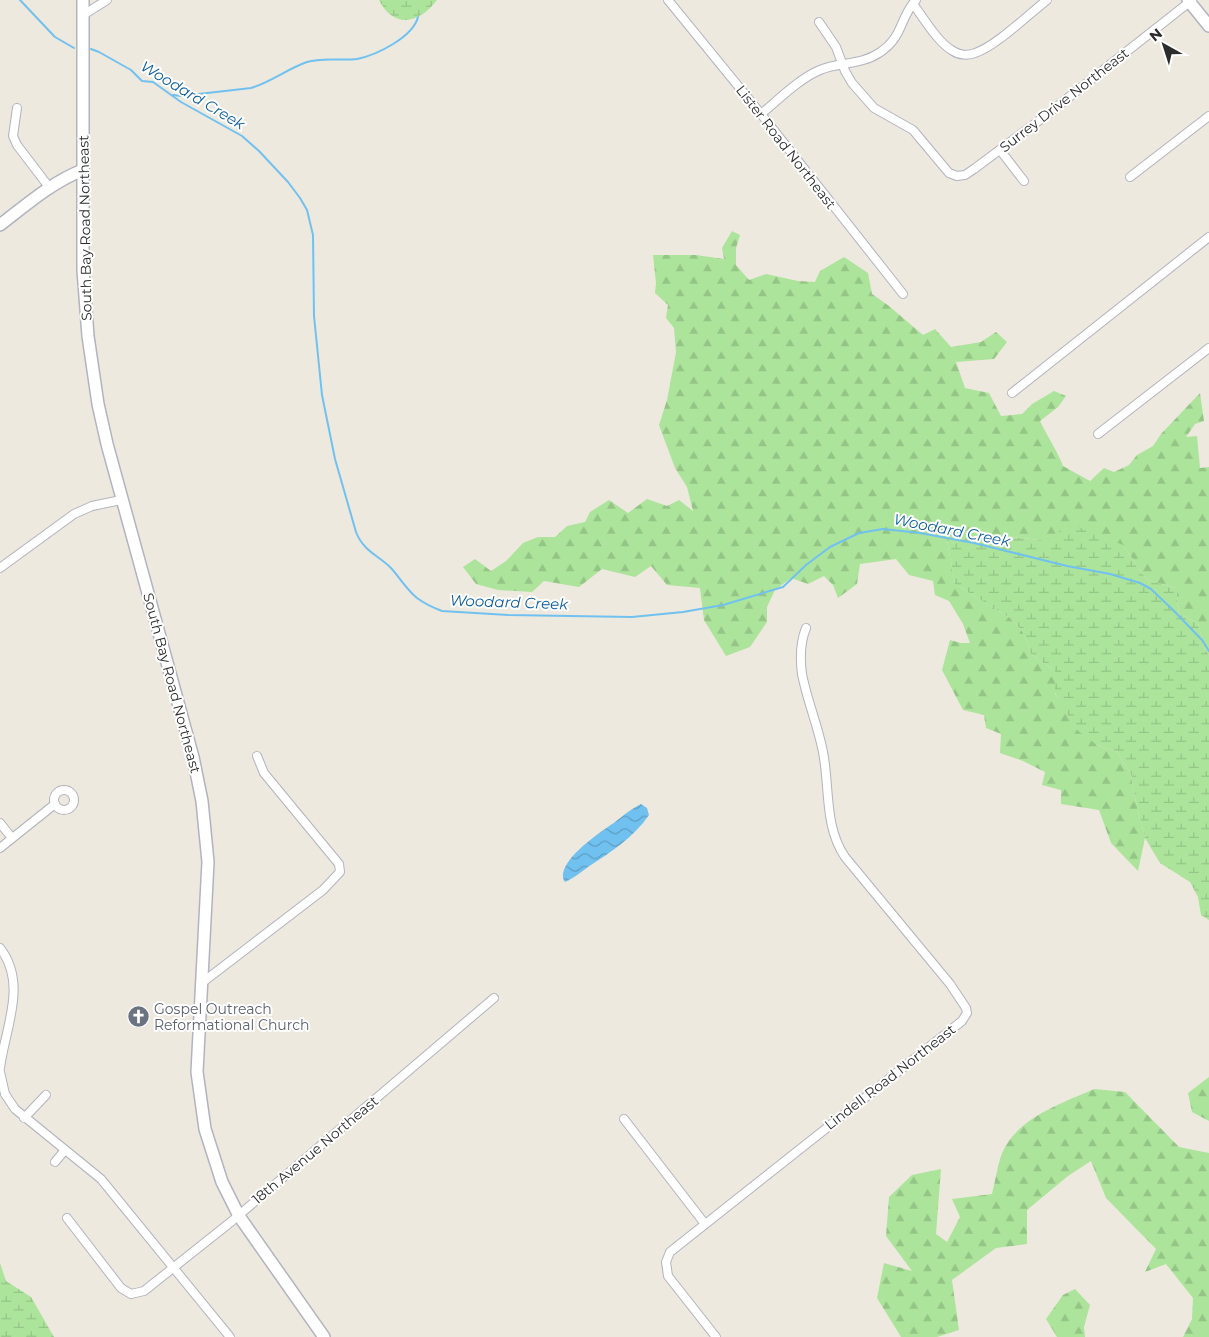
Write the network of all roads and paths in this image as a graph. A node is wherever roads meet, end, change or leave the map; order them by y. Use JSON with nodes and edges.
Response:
{"nodes":[{"id":1,"x":83,"y":0,"type":"edge"},
{"id":2,"x":107,"y":0,"type":"edge"},
{"id":3,"x":668,"y":0,"type":"edge"},
{"id":4,"x":1047,"y":0,"type":"edge"},
{"id":5,"x":1190,"y":1,"type":"edge"},
{"id":6,"x":914,"y":2,"type":"edge"},
{"id":7,"x":83,"y":16,"type":"junction"},
{"id":8,"x":819,"y":22,"type":"dead end"},
{"id":9,"x":1209,"y":26,"type":"edge"},
{"id":10,"x":843,"y":64,"type":"junction"},
{"id":11,"x":17,"y":108,"type":"dead end"},
{"id":12,"x":761,"y":114,"type":"junction"},
{"id":13,"x":1209,"y":116,"type":"edge"},
{"id":14,"x":1000,"y":150,"type":"junction"},
{"id":15,"x":83,"y":170,"type":"junction"},
{"id":16,"x":1130,"y":177,"type":"dead end"},
{"id":17,"x":1024,"y":181,"type":"dead end"},
{"id":18,"x":49,"y":187,"type":"junction"},
{"id":19,"x":0,"y":225,"type":"edge"},
{"id":20,"x":1209,"y":237,"type":"edge"},
{"id":21,"x":903,"y":294,"type":"dead end"},
{"id":22,"x":1209,"y":348,"type":"edge"},
{"id":23,"x":1012,"y":393,"type":"dead end"},
{"id":24,"x":1098,"y":434,"type":"dead end"},
{"id":25,"x":121,"y":500,"type":"junction"},
{"id":26,"x":0,"y":568,"type":"edge"},
{"id":27,"x":806,"y":628,"type":"dead end"},
{"id":28,"x":257,"y":756,"type":"dead end"},
{"id":29,"x":55,"y":804,"type":"dead end"},
{"id":30,"x":0,"y":824,"type":"edge"},
{"id":31,"x":12,"y":838,"type":"junction"},
{"id":32,"x":0,"y":848,"type":"edge"},
{"id":33,"x":1,"y":951,"type":"edge"},
{"id":34,"x":203,"y":982,"type":"junction"},
{"id":35,"x":494,"y":998,"type":"dead end"},
{"id":36,"x":0,"y":1068,"type":"edge"},
{"id":37,"x":0,"y":1072,"type":"edge"},
{"id":38,"x":46,"y":1096,"type":"dead end"},
{"id":39,"x":24,"y":1118,"type":"junction"},
{"id":40,"x":624,"y":1118,"type":"dead end"},
{"id":41,"x":65,"y":1150,"type":"junction"},
{"id":42,"x":55,"y":1162,"type":"dead end"},
{"id":43,"x":239,"y":1216,"type":"junction"},
{"id":44,"x":67,"y":1218,"type":"dead end"},
{"id":45,"x":704,"y":1224,"type":"junction"},
{"id":46,"x":174,"y":1268,"type":"junction"},
{"id":47,"x":230,"y":1337,"type":"edge"},
{"id":48,"x":324,"y":1337,"type":"edge"},
{"id":49,"x":716,"y":1337,"type":"edge"}],
"edges":[{"from":1,"to":7,"type":"street","name":"South Bay Road Northeast"},
{"from":2,"to":7,"type":"street"},
{"from":3,"to":12,"type":"street","name":"Lister Road Northeast"},
{"from":4,"to":6,"type":"street"},
{"from":5,"to":9,"type":"street"},
{"from":5,"to":14,"type":"street","name":"Surrey Drive Northeast"},
{"from":6,"to":10,"type":"street"},
{"from":7,"to":15,"type":"street","name":"South Bay Road Northeast"},
{"from":8,"to":10,"type":"street"},
{"from":10,"to":12,"type":"street"},
{"from":10,"to":14,"type":"street","name":"Surrey Drive Northeast"},
{"from":11,"to":18,"type":"street"},
{"from":12,"to":21,"type":"street","name":"Lister Road Northeast"},
{"from":13,"to":16,"type":"street"},
{"from":14,"to":17,"type":"street"},
{"from":15,"to":18,"type":"street"},
{"from":15,"to":25,"type":"street","name":"South Bay Road Northeast"},
{"from":18,"to":19,"type":"street"},
{"from":20,"to":23,"type":"street"},
{"from":22,"to":24,"type":"street"},
{"from":25,"to":26,"type":"street"},
{"from":25,"to":34,"type":"street","name":"South Bay Road Northeast"},
{"from":27,"to":45,"type":"street","name":"Lindell Road Northeast"},
{"from":28,"to":34,"type":"street"},
{"from":29,"to":31,"type":"street"},
{"from":30,"to":31,"type":"street"},
{"from":31,"to":32,"type":"street"},
{"from":33,"to":36,"type":"street"},
{"from":34,"to":43,"type":"street","name":"South Bay Road Northeast"},
{"from":35,"to":43,"type":"street","name":"18th Avenue Northeast"},
{"from":37,"to":39,"type":"street"},
{"from":38,"to":39,"type":"street"},
{"from":39,"to":41,"type":"street"},
{"from":40,"to":45,"type":"street"},
{"from":41,"to":42,"type":"street"},
{"from":41,"to":46,"type":"street"},
{"from":43,"to":46,"type":"street","name":"18th Avenue Northeast"},
{"from":43,"to":48,"type":"street","name":"South Bay Road Northeast"},
{"from":44,"to":46,"type":"street","name":"18th Avenue Northeast"},
{"from":45,"to":49,"type":"street","name":"Lindell Road Northeast"},
{"from":46,"to":47,"type":"street"}]}
